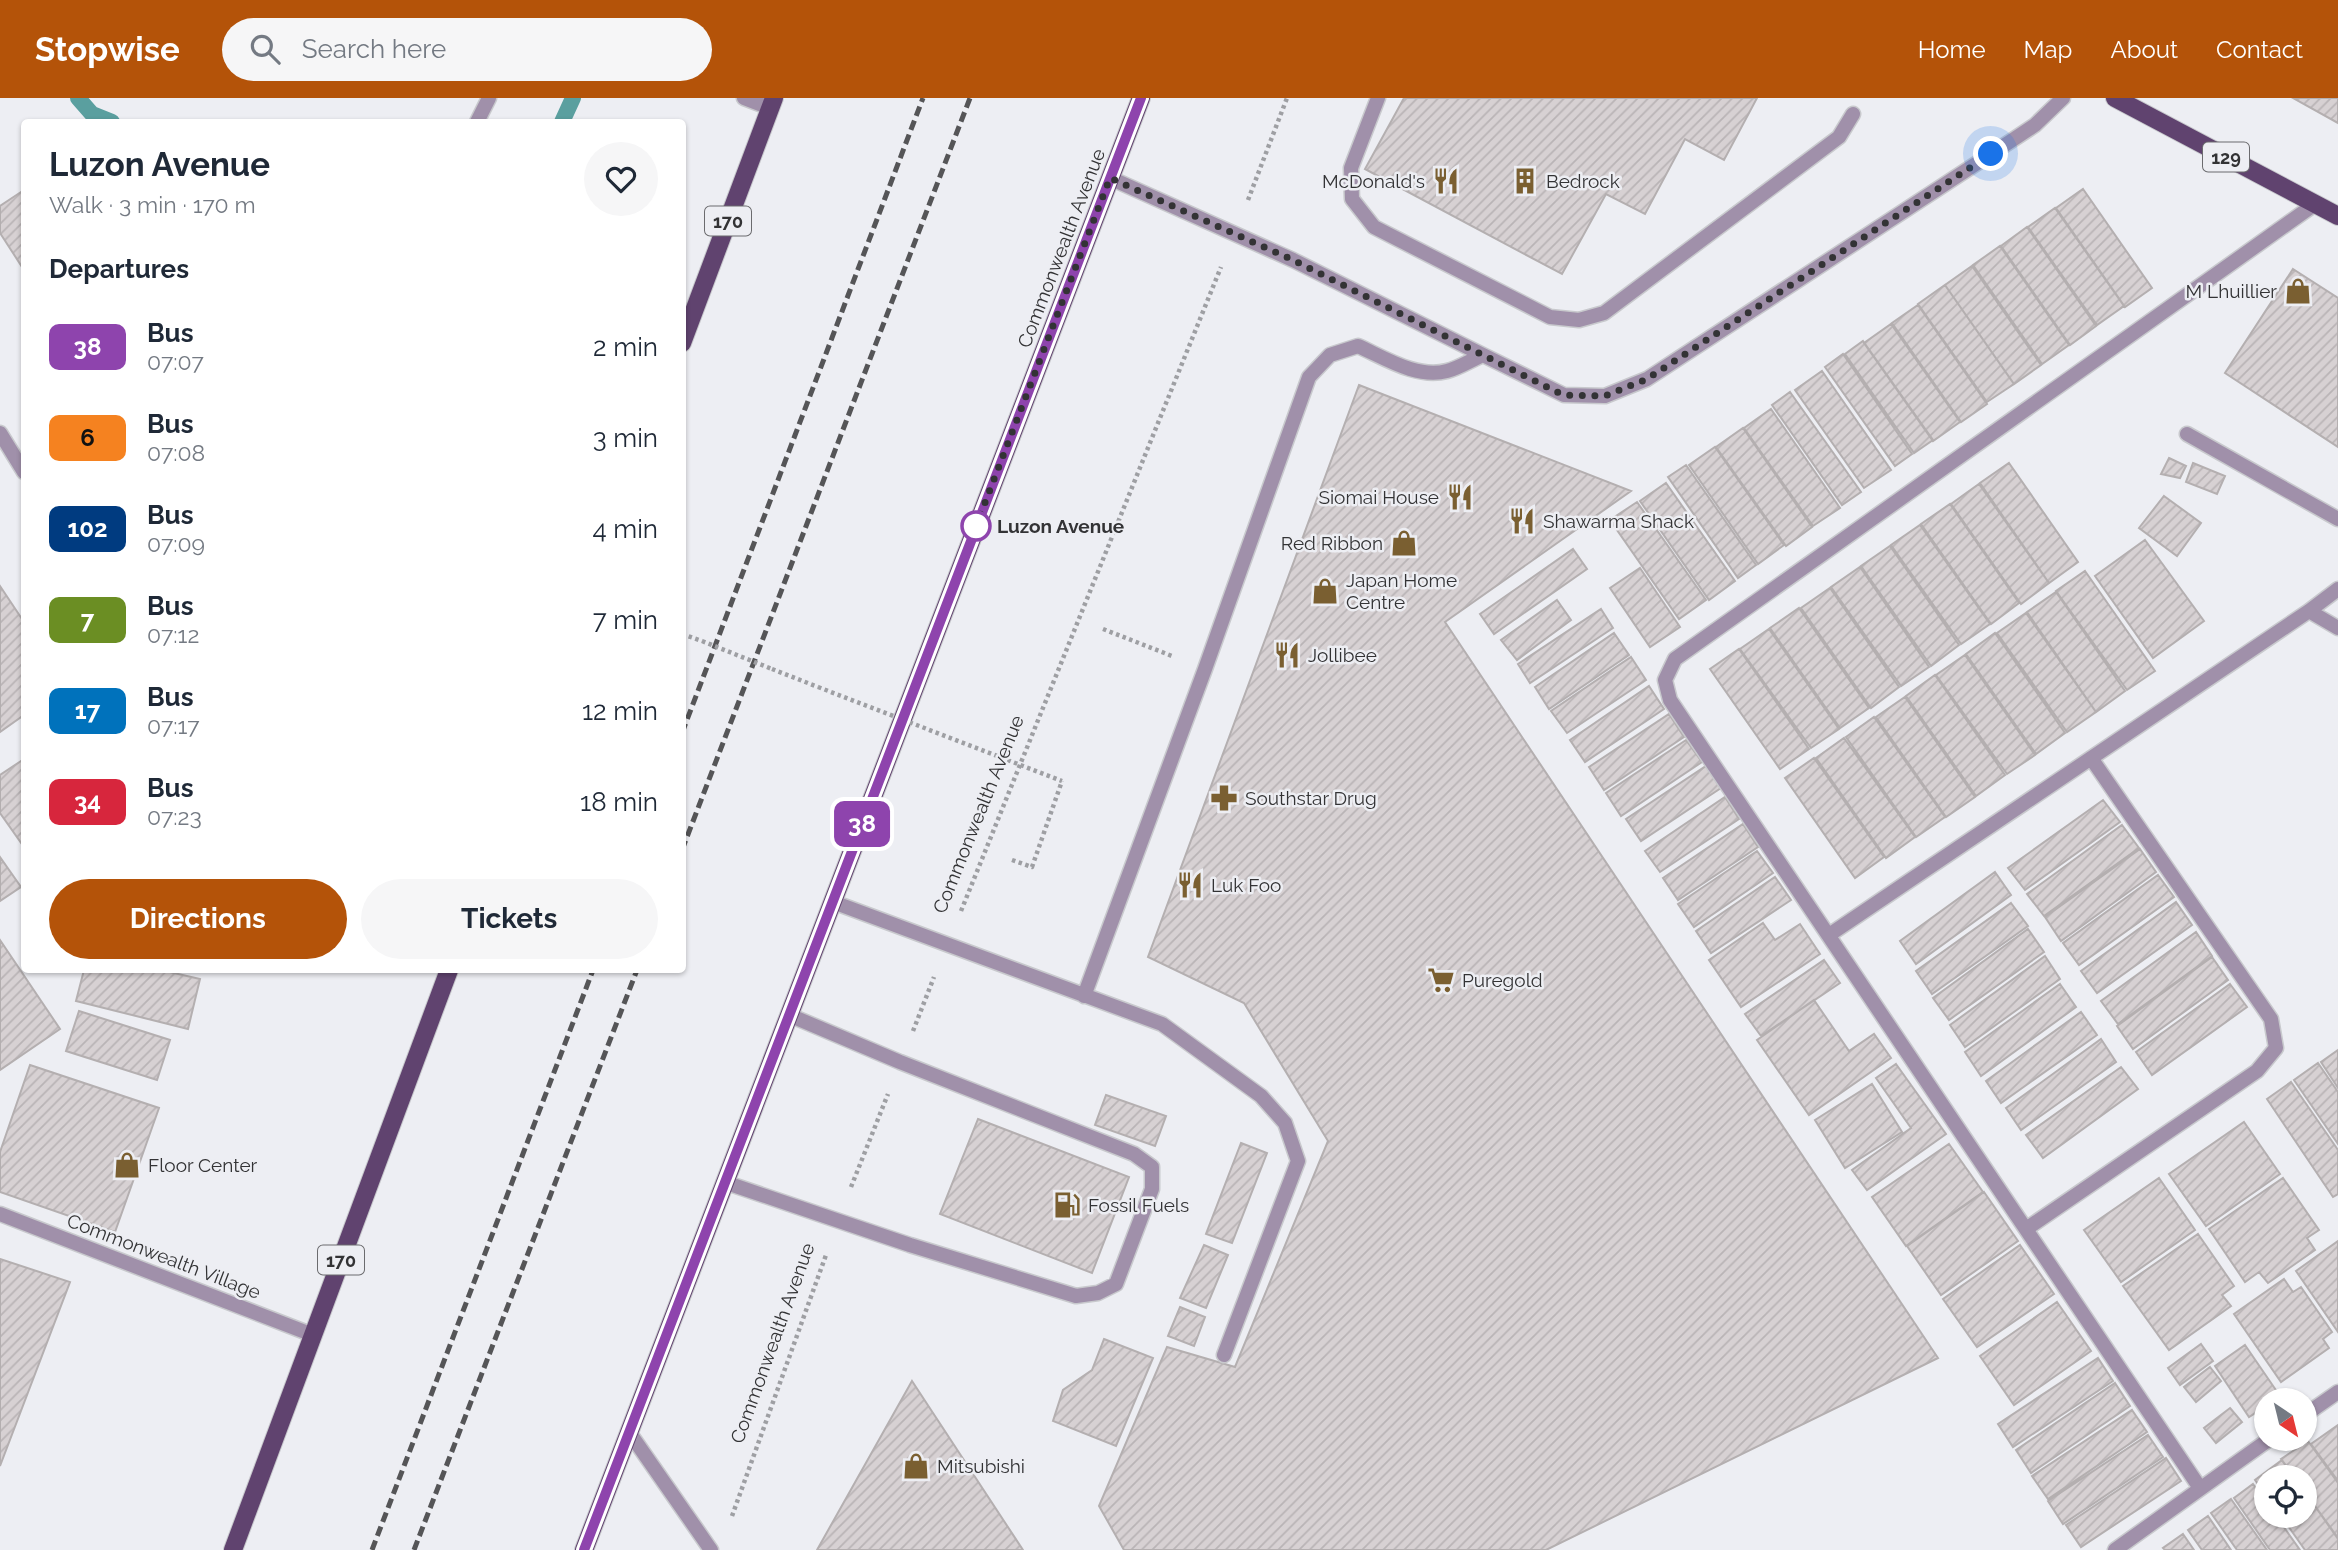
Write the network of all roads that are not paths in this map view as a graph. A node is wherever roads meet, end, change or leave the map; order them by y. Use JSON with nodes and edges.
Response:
{"nodes":[{"id":1,"x":489,"y":98,"type":"edge"},
{"id":2,"x":744,"y":98,"type":"edge"},
{"id":3,"x":1141,"y":98,"type":"edge"},
{"id":4,"x":1378,"y":98,"type":"edge"},
{"id":5,"x":2063,"y":98,"type":"edge"},
{"id":6,"x":2115,"y":98,"type":"edge"},
{"id":7,"x":772,"y":103,"type":"edge"},
{"id":8,"x":1853,"y":114,"type":"dead end"},
{"id":9,"x":478,"y":119,"type":"edge"},
{"id":10,"x":1110,"y":178,"type":"junction"},
{"id":11,"x":2315,"y":204,"type":"junction"},
{"id":12,"x":2338,"y":216,"type":"edge"},
{"id":13,"x":686,"y":332,"type":"edge"},
{"id":14,"x":1483,"y":355,"type":"junction"},
{"id":15,"x":0,"y":433,"type":"edge"},
{"id":16,"x":2187,"y":434,"type":"dead end"},
{"id":17,"x":21,"y":467,"type":"edge"},
{"id":18,"x":2338,"y":519,"type":"edge"},
{"id":19,"x":2338,"y":589,"type":"edge"},
{"id":20,"x":2309,"y":611,"type":"junction"},
{"id":21,"x":2338,"y":628,"type":"edge"},
{"id":22,"x":2091,"y":758,"type":"junction"},
{"id":23,"x":833,"y":902,"type":"junction"},
{"id":24,"x":1829,"y":935,"type":"junction"},
{"id":25,"x":448,"y":973,"type":"edge"},
{"id":26,"x":1084,"y":996,"type":"junction"},
{"id":27,"x":789,"y":1015,"type":"junction"},
{"id":28,"x":724,"y":1182,"type":"junction"},
{"id":29,"x":0,"y":1214,"type":"edge"},
{"id":30,"x":2026,"y":1229,"type":"junction"},
{"id":31,"x":313,"y":1335,"type":"junction"},
{"id":32,"x":1224,"y":1354,"type":"dead end"},
{"id":33,"x":2338,"y":1392,"type":"edge"},
{"id":34,"x":2317,"y":1407,"type":"edge"},
{"id":35,"x":629,"y":1432,"type":"junction"},
{"id":36,"x":2254,"y":1450,"type":"edge"},
{"id":37,"x":2200,"y":1488,"type":"junction"},
{"id":38,"x":233,"y":1550,"type":"edge"},
{"id":39,"x":584,"y":1550,"type":"edge"},
{"id":40,"x":711,"y":1550,"type":"edge"},
{"id":41,"x":2115,"y":1550,"type":"edge"}],
"edges":[{"from":1,"to":9,"type":"street"},
{"from":2,"to":7,"type":"street"},
{"from":3,"to":10,"type":"main road","name":"Commonwealth Avenue"},
{"from":4,"to":8,"type":"street"},
{"from":5,"to":14,"type":"street"},
{"from":6,"to":11,"type":"main road","number":"129"},
{"from":7,"to":13,"type":"main road","number":"170"},
{"from":10,"to":14,"type":"street"},
{"from":10,"to":23,"type":"main road","name":"Commonwealth Avenue"},
{"from":11,"to":12,"type":"main road","number":"129"},
{"from":11,"to":24,"type":"street"},
{"from":14,"to":26,"type":"street"},
{"from":15,"to":17,"type":"street"},
{"from":16,"to":18,"type":"street"},
{"from":19,"to":20,"type":"street"},
{"from":20,"to":21,"type":"street"},
{"from":20,"to":22,"type":"street"},
{"from":22,"to":24,"type":"street"},
{"from":22,"to":30,"type":"street"},
{"from":23,"to":26,"type":"street"},
{"from":23,"to":27,"type":"main road","name":"Commonwealth Avenue"},
{"from":24,"to":30,"type":"street"},
{"from":25,"to":31,"type":"main road","number":"170"},
{"from":26,"to":32,"type":"street"},
{"from":27,"to":28,"type":"main road","name":"Commonwealth Avenue"},
{"from":27,"to":28,"type":"street"},
{"from":28,"to":35,"type":"main road","name":"Commonwealth Avenue"},
{"from":29,"to":31,"type":"street","name":"Commonwealth Village"},
{"from":30,"to":37,"type":"street"},
{"from":31,"to":38,"type":"main road","number":"170"},
{"from":33,"to":34,"type":"street"},
{"from":35,"to":39,"type":"main road","name":"Commonwealth Avenue"},
{"from":35,"to":40,"type":"street"},
{"from":36,"to":37,"type":"street"},
{"from":37,"to":41,"type":"street"}]}
